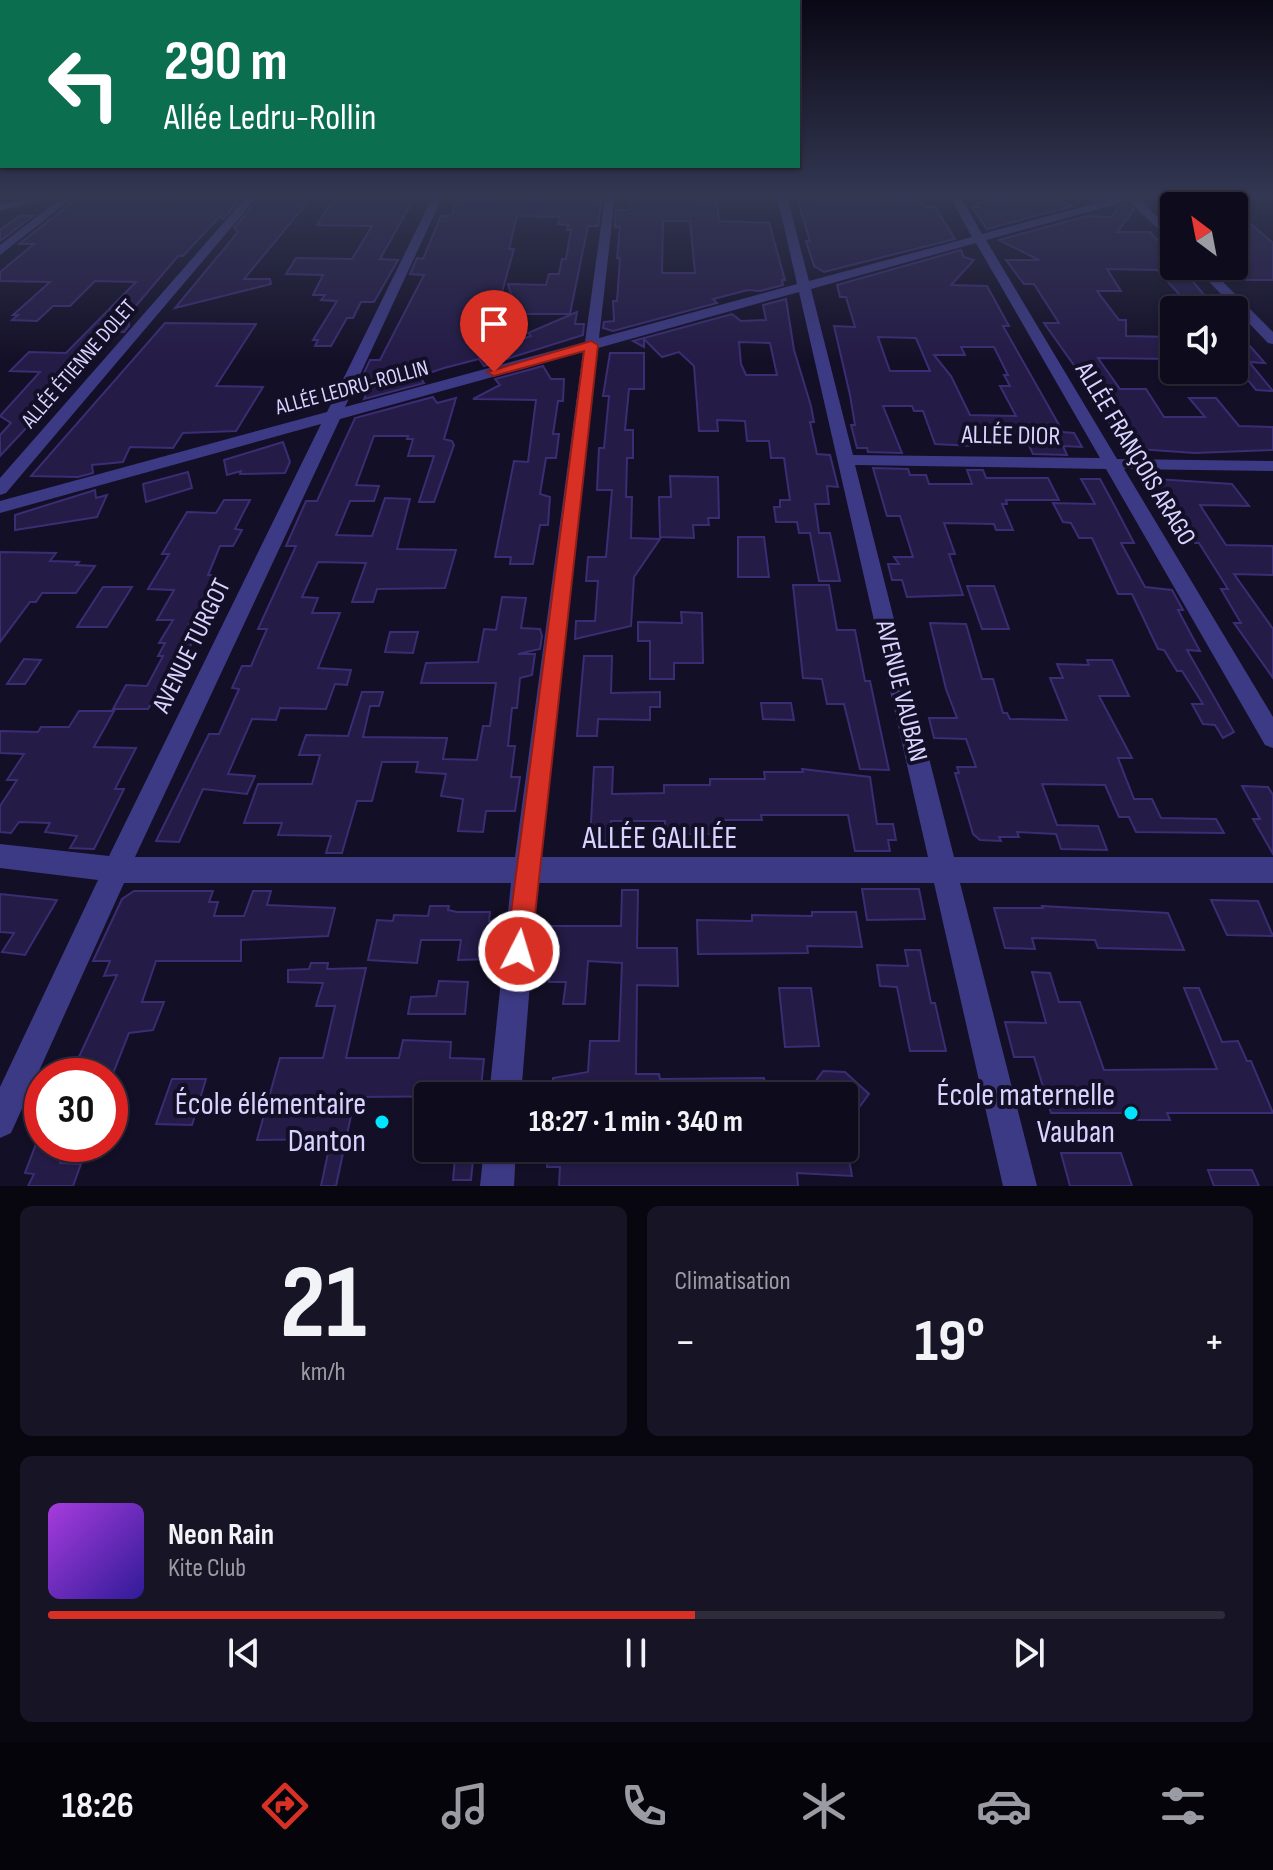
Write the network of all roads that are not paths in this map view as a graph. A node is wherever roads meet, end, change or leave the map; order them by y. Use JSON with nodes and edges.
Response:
{"nodes":[{"id":1,"x":205,"y":251,"type":"edge"},
{"id":2,"x":411,"y":251,"type":"edge"},
{"id":3,"x":603,"y":251,"type":"edge"},
{"id":4,"x":795,"y":251,"type":"edge"},
{"id":5,"x":933,"y":251,"type":"edge"},
{"id":6,"x":984,"y":251,"type":"edge"},
{"id":7,"x":1214,"y":280,"type":"edge"},
{"id":8,"x":804,"y":287,"type":"junction"},
{"id":9,"x":1272,"y":338,"type":"edge"},
{"id":10,"x":591,"y":345,"type":"junction"},
{"id":11,"x":332,"y":416,"type":"junction"},
{"id":12,"x":845,"y":460,"type":"junction"},
{"id":13,"x":1111,"y":463,"type":"junction"},
{"id":14,"x":1273,"y":466,"type":"edge"},
{"id":15,"x":0,"y":489,"type":"edge"},
{"id":16,"x":0,"y":507,"type":"edge"},
{"id":17,"x":1273,"y":738,"type":"edge"},
{"id":18,"x":0,"y":856,"type":"edge"},
{"id":19,"x":116,"y":870,"type":"junction"},
{"id":20,"x":1273,"y":870,"type":"edge"},
{"id":21,"x":944,"y":871,"type":"junction"},
{"id":22,"x":526,"y":872,"type":"junction"},
{"id":23,"x":506,"y":1082,"type":"edge"},
{"id":24,"x":0,"y":1122,"type":"edge"},
{"id":25,"x":499,"y":1162,"type":"edge"},
{"id":26,"x":497,"y":1186,"type":"edge"},
{"id":27,"x":1020,"y":1186,"type":"edge"}],
"edges":[{"from":1,"to":15,"type":"street","name":"ALLÉE ÉTIENNE DOLET"},
{"from":2,"to":11,"type":"street","name":"AVENUE TURGOT"},
{"from":3,"to":10,"type":"street"},
{"from":4,"to":8,"type":"street","name":"AVENUE VAUBAN"},
{"from":5,"to":8,"type":"street","name":"ALLÉE LEDRU-ROLLIN"},
{"from":6,"to":13,"type":"street","name":"ALLÉE FRANÇOIS ARAGO"},
{"from":7,"to":9,"type":"street"},
{"from":8,"to":10,"type":"street","name":"ALLÉE LEDRU-ROLLIN"},
{"from":8,"to":12,"type":"street","name":"AVENUE VAUBAN"},
{"from":10,"to":11,"type":"street","name":"ALLÉE LEDRU-ROLLIN"},
{"from":10,"to":22,"type":"street"},
{"from":11,"to":16,"type":"street","name":"ALLÉE LEDRU-ROLLIN"},
{"from":11,"to":19,"type":"street","name":"AVENUE TURGOT"},
{"from":12,"to":13,"type":"street","name":"ALLÉE DIOR"},
{"from":12,"to":21,"type":"street","name":"AVENUE VAUBAN"},
{"from":13,"to":14,"type":"street","name":"ALLÉE DIOR"},
{"from":13,"to":17,"type":"street","name":"ALLÉE FRANÇOIS ARAGO"},
{"from":18,"to":19,"type":"street","name":"ALLÉE GALILÉE"},
{"from":19,"to":22,"type":"street","name":"ALLÉE GALILÉE"},
{"from":19,"to":24,"type":"street","name":"AVENUE TURGOT"},
{"from":20,"to":21,"type":"street","name":"ALLÉE GALILÉE"},
{"from":21,"to":22,"type":"street","name":"ALLÉE GALILÉE"},
{"from":21,"to":27,"type":"street","name":"AVENUE VAUBAN"},
{"from":22,"to":23,"type":"street"},
{"from":25,"to":26,"type":"street"}]}
